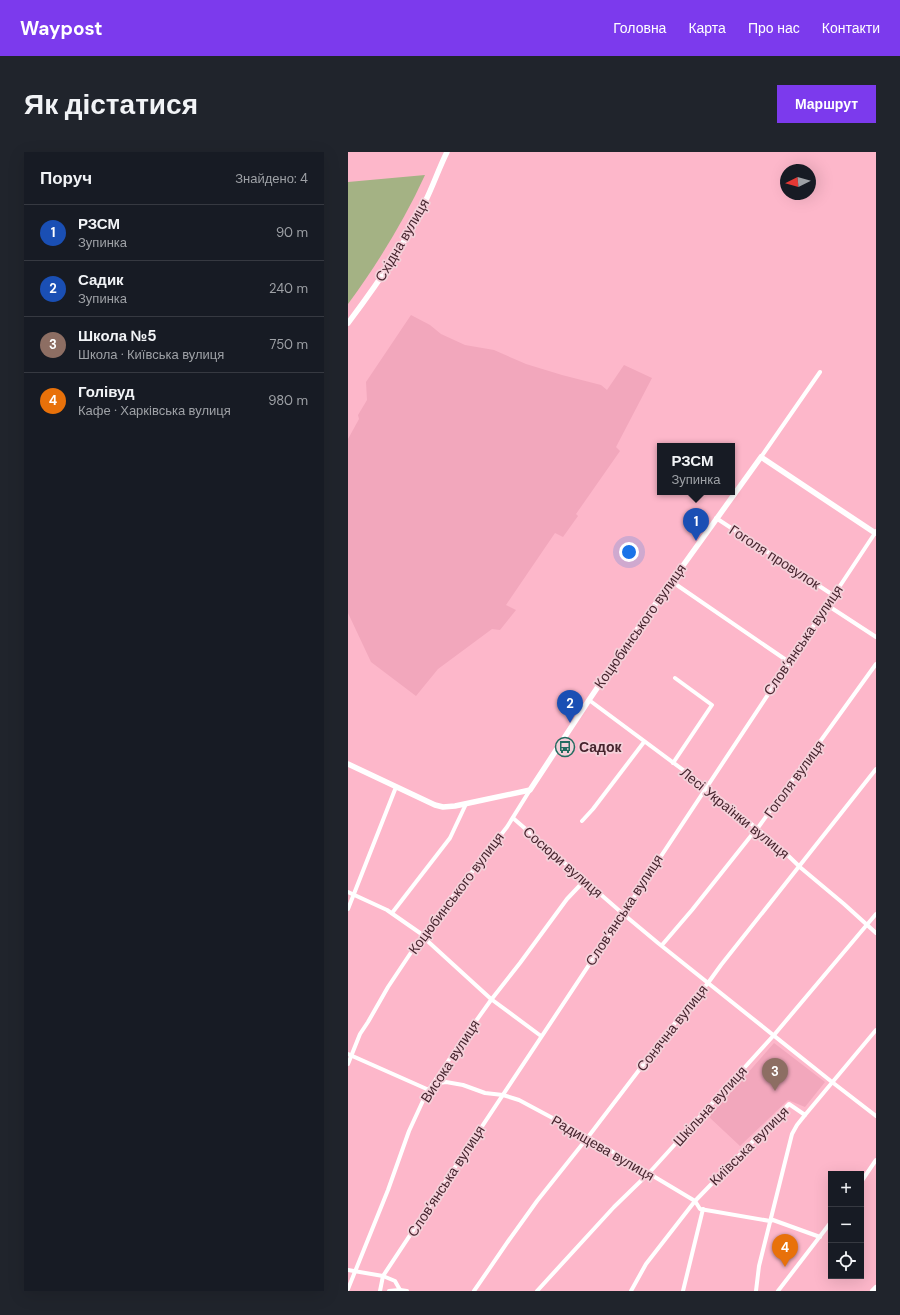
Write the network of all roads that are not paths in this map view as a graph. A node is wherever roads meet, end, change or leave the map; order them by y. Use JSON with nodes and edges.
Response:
{"nodes":[{"id":1,"x":447,"y":152,"type":"edge"},
{"id":2,"x":348,"y":323,"type":"edge"},
{"id":3,"x":820,"y":372,"type":"dead end"},
{"id":4,"x":761,"y":457,"type":"junction"},
{"id":5,"x":735,"y":492,"type":"edge"},
{"id":6,"x":733,"y":495,"type":"edge"},
{"id":7,"x":716,"y":518,"type":"junction"},
{"id":8,"x":876,"y":533,"type":"edge"},
{"id":9,"x":671,"y":581,"type":"junction"},
{"id":10,"x":833,"y":595,"type":"junction"},
{"id":11,"x":827,"y":605,"type":"junction"},
{"id":12,"x":876,"y":637,"type":"edge"},
{"id":13,"x":789,"y":662,"type":"junction"},
{"id":14,"x":876,"y":664,"type":"edge"},
{"id":15,"x":676,"y":678,"type":"dead end"},
{"id":16,"x":589,"y":700,"type":"junction"},
{"id":17,"x":644,"y":742,"type":"junction"},
{"id":18,"x":673,"y":763,"type":"junction"},
{"id":19,"x":348,"y":764,"type":"edge"},
{"id":20,"x":876,"y":769,"type":"edge"},
{"id":21,"x":396,"y":787,"type":"junction"},
{"id":22,"x":706,"y":787,"type":"junction"},
{"id":23,"x":530,"y":790,"type":"junction"},
{"id":24,"x":466,"y":804,"type":"junction"},
{"id":25,"x":512,"y":818,"type":"junction"},
{"id":26,"x":582,"y":821,"type":"dead end"},
{"id":27,"x":757,"y":829,"type":"junction"},
{"id":28,"x":799,"y":866,"type":"junction"},
{"id":29,"x":584,"y":880,"type":"junction"},
{"id":30,"x":348,"y":892,"type":"edge"},
{"id":31,"x":354,"y":895,"type":"junction"},
{"id":32,"x":348,"y":909,"type":"edge"},
{"id":33,"x":392,"y":913,"type":"junction"},
{"id":34,"x":622,"y":913,"type":"junction"},
{"id":35,"x":876,"y":914,"type":"edge"},
{"id":36,"x":866,"y":925,"type":"junction"},
{"id":37,"x":876,"y":933,"type":"edge"},
{"id":38,"x":422,"y":936,"type":"junction"},
{"id":39,"x":662,"y":945,"type":"junction"},
{"id":40,"x":708,"y":982,"type":"junction"},
{"id":41,"x":491,"y":999,"type":"junction"},
{"id":42,"x":876,"y":1030,"type":"edge"},
{"id":43,"x":774,"y":1035,"type":"junction"},
{"id":44,"x":541,"y":1036,"type":"junction"},
{"id":45,"x":350,"y":1055,"type":"edge"},
{"id":46,"x":348,"y":1064,"type":"edge"},
{"id":47,"x":832,"y":1082,"type":"junction"},
{"id":48,"x":433,"y":1084,"type":"junction"},
{"id":49,"x":429,"y":1090,"type":"junction"},
{"id":50,"x":503,"y":1095,"type":"junction"},
{"id":51,"x":806,"y":1115,"type":"junction"},
{"id":52,"x":876,"y":1116,"type":"edge"},
{"id":53,"x":588,"y":1137,"type":"junction"},
{"id":54,"x":876,"y":1160,"type":"edge"},
{"id":55,"x":649,"y":1174,"type":"junction"},
{"id":56,"x":864,"y":1178,"type":"edge"},
{"id":57,"x":695,"y":1201,"type":"junction"},
{"id":58,"x":703,"y":1209,"type":"junction"},
{"id":59,"x":770,"y":1221,"type":"junction"},
{"id":60,"x":828,"y":1226,"type":"edge"},
{"id":61,"x":820,"y":1237,"type":"junction"},
{"id":62,"x":348,"y":1270,"type":"edge"},
{"id":63,"x":354,"y":1272,"type":"junction"},
{"id":64,"x":383,"y":1276,"type":"junction"},
{"id":65,"x":348,"y":1288,"type":"edge"},
{"id":66,"x":876,"y":1288,"type":"edge"},
{"id":67,"x":400,"y":1290,"type":"junction"},
{"id":68,"x":756,"y":1290,"type":"edge"},
{"id":69,"x":380,"y":1291,"type":"edge"},
{"id":70,"x":389,"y":1291,"type":"edge"},
{"id":71,"x":407,"y":1291,"type":"edge"},
{"id":72,"x":474,"y":1291,"type":"edge"},
{"id":73,"x":537,"y":1291,"type":"edge"},
{"id":74,"x":631,"y":1291,"type":"edge"},
{"id":75,"x":683,"y":1291,"type":"edge"},
{"id":76,"x":778,"y":1291,"type":"edge"},
{"id":77,"x":874,"y":1291,"type":"edge"}],
"edges":[{"from":1,"to":2,"type":"street","name":"Східна вулиця"},
{"from":3,"to":4,"type":"street","name":"Коцюбинського вулиця"},
{"from":4,"to":5,"type":"street","name":"Коцюбинського вулиця"},
{"from":4,"to":8,"type":"street"},
{"from":6,"to":7,"type":"street","name":"Коцюбинського вулиця"},
{"from":7,"to":9,"type":"street","name":"Коцюбинського вулиця"},
{"from":7,"to":10,"type":"street","name":"Гоголя провулок"},
{"from":8,"to":10,"type":"street","name":"Слов’янська вулиця"},
{"from":9,"to":13,"type":"street"},
{"from":9,"to":16,"type":"street","name":"Коцюбинського вулиця"},
{"from":10,"to":11,"type":"street","name":"Слов’янська вулиця"},
{"from":11,"to":12,"type":"street","name":"Гоголя провулок"},
{"from":11,"to":13,"type":"street","name":"Слов’янська вулиця"},
{"from":13,"to":22,"type":"street","name":"Слов’янська вулиця"},
{"from":14,"to":27,"type":"street","name":"Гоголя вулиця"},
{"from":15,"to":18,"type":"street"},
{"from":16,"to":17,"type":"street","name":"Лесі Українки вулиця"},
{"from":16,"to":23,"type":"street","name":"Коцюбинського вулиця"},
{"from":17,"to":18,"type":"street","name":"Лесі Українки вулиця"},
{"from":17,"to":26,"type":"street"},
{"from":18,"to":22,"type":"street","name":"Лесі Українки вулиця"},
{"from":19,"to":21,"type":"street"},
{"from":20,"to":28,"type":"street","name":"Сонячна вулиця"},
{"from":21,"to":24,"type":"street"},
{"from":21,"to":31,"type":"street"},
{"from":22,"to":27,"type":"street","name":"Лесі Українки вулиця"},
{"from":22,"to":34,"type":"street","name":"Слов’янська вулиця"},
{"from":23,"to":24,"type":"street"},
{"from":23,"to":25,"type":"street","name":"Коцюбинського вулиця"},
{"from":24,"to":33,"type":"street"},
{"from":25,"to":29,"type":"street","name":"Сосюри вулиця"},
{"from":25,"to":38,"type":"street","name":"Коцюбинського вулиця"},
{"from":27,"to":28,"type":"street","name":"Лесі Українки вулиця"},
{"from":27,"to":39,"type":"street","name":"Гоголя вулиця"},
{"from":28,"to":36,"type":"street","name":"Лесі Українки вулиця"},
{"from":28,"to":40,"type":"street","name":"Сонячна вулиця"},
{"from":29,"to":34,"type":"street","name":"Сосюри вулиця"},
{"from":29,"to":41,"type":"street","name":"Висока вулиця"},
{"from":30,"to":31,"type":"street"},
{"from":31,"to":32,"type":"street"},
{"from":31,"to":33,"type":"street"},
{"from":33,"to":38,"type":"street"},
{"from":34,"to":39,"type":"street","name":"Сосюри вулиця"},
{"from":34,"to":44,"type":"street","name":"Слов’янська вулиця"},
{"from":35,"to":36,"type":"street","name":"Шкільна вулиця"},
{"from":36,"to":37,"type":"street","name":"Лесі Українки вулиця"},
{"from":36,"to":43,"type":"street","name":"Шкільна вулиця"},
{"from":38,"to":41,"type":"street"},
{"from":38,"to":45,"type":"street","name":"Коцюбинського вулиця"},
{"from":39,"to":40,"type":"street","name":"Сосюри вулиця"},
{"from":40,"to":43,"type":"street","name":"Сосюри вулиця"},
{"from":40,"to":53,"type":"street","name":"Сонячна вулиця"},
{"from":41,"to":44,"type":"street"},
{"from":41,"to":48,"type":"street","name":"Висока вулиця"},
{"from":42,"to":47,"type":"street","name":"Київська вулиця"},
{"from":43,"to":47,"type":"street","name":"Сосюри вулиця"},
{"from":43,"to":55,"type":"street","name":"Шкільна вулиця"},
{"from":44,"to":50,"type":"street","name":"Слов’янська вулиця"},
{"from":45,"to":46,"type":"street","name":"Коцюбинського вулиця"},
{"from":45,"to":49,"type":"street"},
{"from":47,"to":51,"type":"street","name":"Київська вулиця"},
{"from":47,"to":52,"type":"street","name":"Сосюри вулиця"},
{"from":48,"to":49,"type":"street","name":"Висока вулиця"},
{"from":48,"to":50,"type":"street","name":"Радищева вулиця"},
{"from":49,"to":63,"type":"street","name":"Висока вулиця"},
{"from":50,"to":53,"type":"street","name":"Радищева вулиця"},
{"from":50,"to":64,"type":"street","name":"Слов’янська вулиця"},
{"from":51,"to":57,"type":"street","name":"Київська вулиця"},
{"from":51,"to":59,"type":"street"},
{"from":53,"to":55,"type":"street","name":"Радищева вулиця"},
{"from":53,"to":72,"type":"street","name":"Сонячна вулиця"},
{"from":54,"to":56,"type":"street"},
{"from":55,"to":57,"type":"street","name":"Радищева вулиця"},
{"from":55,"to":73,"type":"street","name":"Шкільна вулиця"},
{"from":57,"to":58,"type":"street","name":"Радищева вулиця"},
{"from":57,"to":74,"type":"street","name":"Київська вулиця"},
{"from":58,"to":59,"type":"street"},
{"from":58,"to":75,"type":"street"},
{"from":59,"to":61,"type":"street"},
{"from":59,"to":68,"type":"street"},
{"from":60,"to":61,"type":"street"},
{"from":61,"to":76,"type":"street"},
{"from":62,"to":63,"type":"street"},
{"from":63,"to":64,"type":"street"},
{"from":63,"to":65,"type":"street","name":"Висока вулиця"},
{"from":64,"to":67,"type":"street"},
{"from":64,"to":69,"type":"street","name":"Слов’янська вулиця"},
{"from":66,"to":77,"type":"main road"},
{"from":67,"to":70,"type":"street"},
{"from":67,"to":71,"type":"street"}]}
